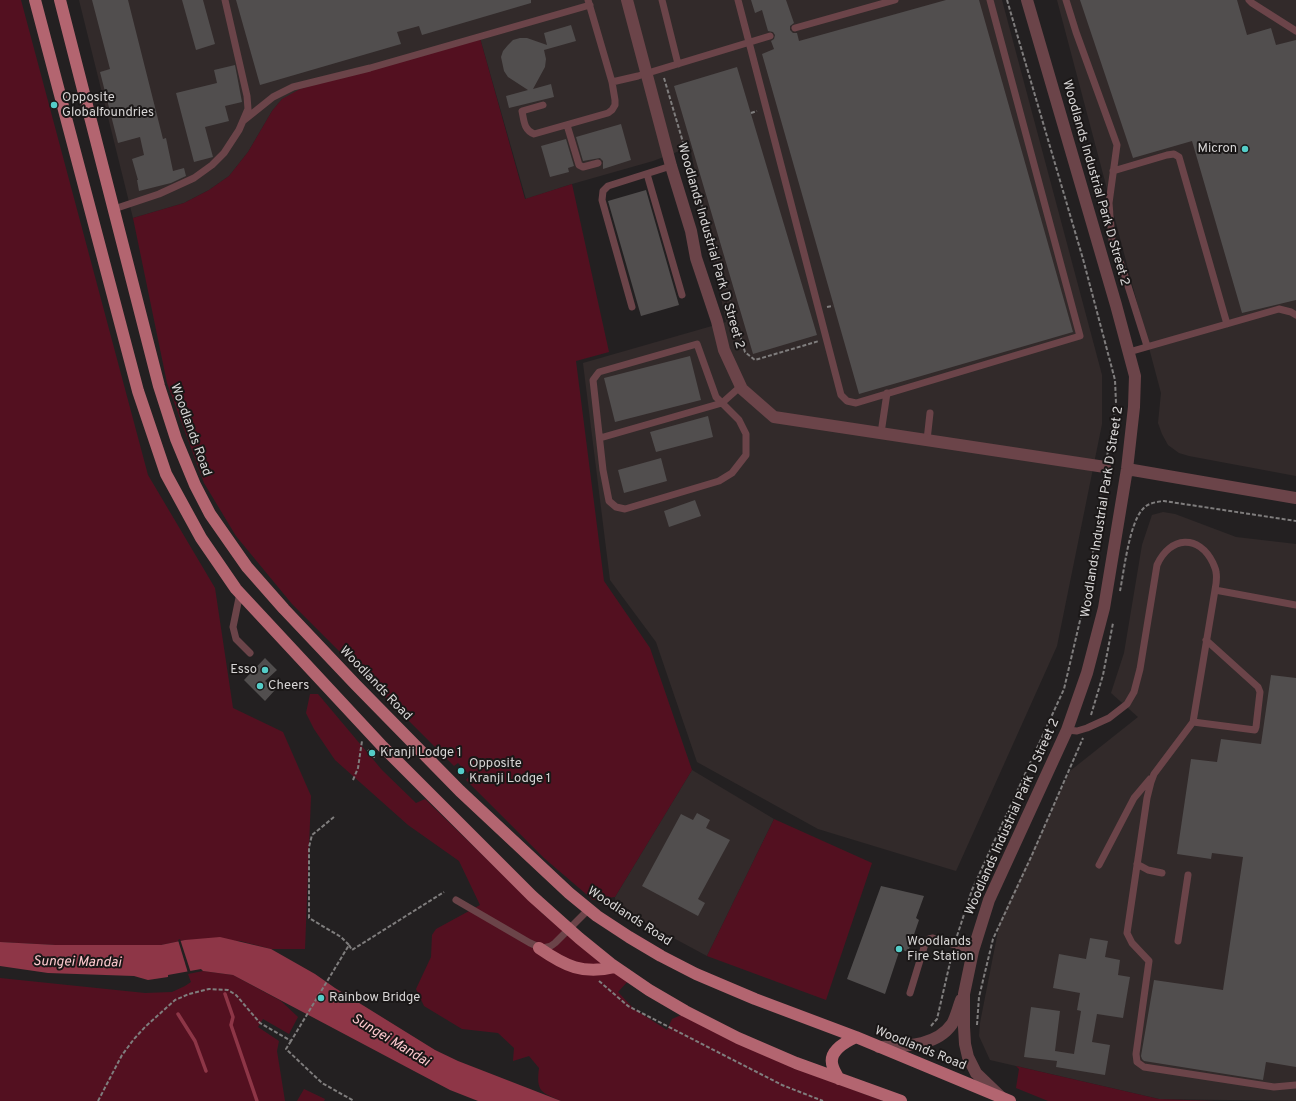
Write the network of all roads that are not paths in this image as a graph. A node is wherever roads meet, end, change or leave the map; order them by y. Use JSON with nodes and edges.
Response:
{"nodes":[{"id":1,"x":35,"y":0,"type":"edge"},
{"id":2,"x":60,"y":0,"type":"edge"},
{"id":3,"x":225,"y":0,"type":"edge"},
{"id":4,"x":627,"y":0,"type":"edge"},
{"id":5,"x":662,"y":0,"type":"edge"},
{"id":6,"x":738,"y":0,"type":"edge"},
{"id":7,"x":895,"y":0,"type":"edge"},
{"id":8,"x":990,"y":0,"type":"edge"},
{"id":9,"x":1027,"y":0,"type":"edge"},
{"id":10,"x":1066,"y":0,"type":"edge"},
{"id":11,"x":1250,"y":0,"type":"edge"},
{"id":12,"x":589,"y":2,"type":"edge"},
{"id":13,"x":795,"y":28,"type":"dead end"},
{"id":14,"x":1296,"y":31,"type":"edge"},
{"id":15,"x":770,"y":36,"type":"dead end"},
{"id":16,"x":749,"y":42,"type":"junction"},
{"id":17,"x":678,"y":64,"type":"junction"},
{"id":18,"x":647,"y":73,"type":"junction"},
{"id":19,"x":612,"y":82,"type":"junction"},
{"id":20,"x":542,"y":105,"type":"dead end"},
{"id":21,"x":243,"y":121,"type":"junction"},
{"id":22,"x":567,"y":125,"type":"junction"},
{"id":23,"x":598,"y":163,"type":"dead end"},
{"id":24,"x":671,"y":166,"type":"junction"},
{"id":25,"x":1113,"y":171,"type":"junction"},
{"id":26,"x":647,"y":174,"type":"junction"},
{"id":27,"x":114,"y":209,"type":"junction"},
{"id":28,"x":682,"y":296,"type":"dead end"},
{"id":29,"x":632,"y":307,"type":"dead end"},
{"id":30,"x":1296,"y":315,"type":"edge"},
{"id":31,"x":1227,"y":324,"type":"junction"},
{"id":32,"x":1148,"y":346,"type":"junction"},
{"id":33,"x":1129,"y":352,"type":"junction"},
{"id":34,"x":741,"y":386,"type":"junction"},
{"id":35,"x":887,"y":393,"type":"junction"},
{"id":36,"x":722,"y":402,"type":"junction"},
{"id":37,"x":930,"y":413,"type":"dead end"},
{"id":38,"x":881,"y":433,"type":"junction"},
{"id":39,"x":600,"y":438,"type":"junction"},
{"id":40,"x":927,"y":440,"type":"junction"},
{"id":41,"x":1105,"y":467,"type":"road end"},
{"id":42,"x":1127,"y":469,"type":"junction"},
{"id":43,"x":1296,"y":498,"type":"edge"},
{"id":44,"x":1215,"y":590,"type":"junction"},
{"id":45,"x":240,"y":594,"type":"junction"},
{"id":46,"x":1296,"y":605,"type":"edge"},
{"id":47,"x":1206,"y":640,"type":"junction"},
{"id":48,"x":250,"y":653,"type":"dead end"},
{"id":49,"x":1193,"y":722,"type":"junction"},
{"id":50,"x":1067,"y":730,"type":"junction"},
{"id":51,"x":1154,"y":774,"type":"junction"},
{"id":52,"x":1137,"y":864,"type":"junction"},
{"id":53,"x":1099,"y":865,"type":"dead end"},
{"id":54,"x":1162,"y":873,"type":"dead end"},
{"id":55,"x":1188,"y":875,"type":"dead end"},
{"id":56,"x":456,"y":900,"type":"dead end"},
{"id":57,"x":589,"y":910,"type":"junction"},
{"id":58,"x":569,"y":929,"type":"junction"},
{"id":59,"x":1178,"y":941,"type":"dead end"},
{"id":60,"x":539,"y":948,"type":"junction"},
{"id":61,"x":973,"y":951,"type":"junction"},
{"id":62,"x":615,"y":966,"type":"junction"},
{"id":63,"x":910,"y":994,"type":"dead end"},
{"id":64,"x":964,"y":994,"type":"junction"},
{"id":65,"x":856,"y":1037,"type":"junction"},
{"id":66,"x":879,"y":1047,"type":"junction"},
{"id":67,"x":839,"y":1079,"type":"junction"},
{"id":68,"x":1296,"y":1085,"type":"edge"},
{"id":69,"x":1005,"y":1099,"type":"edge"},
{"id":70,"x":901,"y":1101,"type":"edge"}],
"edges":[{"from":1,"to":45,"type":"main road"},
{"from":2,"to":27,"type":"main road","name":"Woodlands Road"},
{"from":3,"to":21,"type":"lane"},
{"from":4,"to":18,"type":"street","name":"Woodlands Industrial Park D Street 2"},
{"from":5,"to":17,"type":"lane"},
{"from":6,"to":16,"type":"lane"},
{"from":7,"to":13,"type":"lane"},
{"from":8,"to":35,"type":"lane"},
{"from":9,"to":33,"type":"street","name":"Woodlands Industrial Park D Street 2"},
{"from":10,"to":25,"type":"lane"},
{"from":11,"to":14,"type":"lane"},
{"from":12,"to":19,"type":"lane"},
{"from":12,"to":21,"type":"lane"},
{"from":15,"to":16,"type":"lane"},
{"from":16,"to":17,"type":"lane"},
{"from":16,"to":35,"type":"lane"},
{"from":17,"to":18,"type":"lane"},
{"from":18,"to":19,"type":"lane"},
{"from":18,"to":24,"type":"street","name":"Woodlands Industrial Park D Street 2"},
{"from":19,"to":22,"type":"lane"},
{"from":20,"to":22,"type":"lane"},
{"from":21,"to":27,"type":"lane"},
{"from":22,"to":23,"type":"lane"},
{"from":24,"to":26,"type":"lane"},
{"from":24,"to":34,"type":"street","name":"Woodlands Industrial Park D Street 2"},
{"from":25,"to":31,"type":"lane"},
{"from":25,"to":32,"type":"lane"},
{"from":26,"to":28,"type":"lane"},
{"from":26,"to":29,"type":"lane"},
{"from":27,"to":57,"type":"main road","name":"Woodlands Road"},
{"from":30,"to":31,"type":"lane"},
{"from":31,"to":32,"type":"lane"},
{"from":32,"to":33,"type":"lane"},
{"from":33,"to":42,"type":"street","name":"Woodlands Industrial Park D Street 2"},
{"from":34,"to":36,"type":"lane"},
{"from":34,"to":38,"type":"street","name":"Woodlands Industrial Park D Street 2"},
{"from":35,"to":38,"type":"lane"},
{"from":36,"to":39,"type":"lane"},
{"from":36,"to":39,"type":"lane"},
{"from":36,"to":39,"type":"lane"},
{"from":37,"to":40,"type":"lane"},
{"from":38,"to":40,"type":"street","name":"Woodlands Industrial Park D Street 2"},
{"from":40,"to":41,"type":"street","name":"Woodlands Industrial Park D Street 2"},
{"from":42,"to":43,"type":"street"},
{"from":42,"to":50,"type":"street","name":"Woodlands Industrial Park D Street 2"},
{"from":44,"to":46,"type":"lane"},
{"from":44,"to":47,"type":"lane"},
{"from":44,"to":50,"type":"lane"},
{"from":45,"to":48,"type":"lane"},
{"from":45,"to":58,"type":"main road"},
{"from":47,"to":49,"type":"lane"},
{"from":47,"to":49,"type":"lane"},
{"from":49,"to":51,"type":"lane"},
{"from":50,"to":61,"type":"street","name":"Woodlands Industrial Park D Street 2"},
{"from":51,"to":52,"type":"lane"},
{"from":51,"to":53,"type":"lane"},
{"from":52,"to":54,"type":"lane"},
{"from":52,"to":68,"type":"lane"},
{"from":55,"to":59,"type":"lane"},
{"from":56,"to":60,"type":"lane"},
{"from":57,"to":58,"type":"lane"},
{"from":57,"to":65,"type":"main road","name":"Woodlands Road"},
{"from":58,"to":60,"type":"lane"},
{"from":58,"to":62,"type":"main road"},
{"from":60,"to":62,"type":"main road"},
{"from":61,"to":63,"type":"lane"},
{"from":61,"to":64,"type":"street","name":"Woodlands Industrial Park D Street 2"},
{"from":62,"to":67,"type":"main road"},
{"from":64,"to":66,"type":"street","name":"Woodlands Industrial Park D Street 2"},
{"from":64,"to":69,"type":"street","name":"Woodlands Industrial Park D Street 2"},
{"from":65,"to":66,"type":"main road","name":"Woodlands Road"},
{"from":65,"to":67,"type":"main road"},
{"from":66,"to":69,"type":"main road","name":"Woodlands Road"},
{"from":67,"to":70,"type":"main road"}]}
